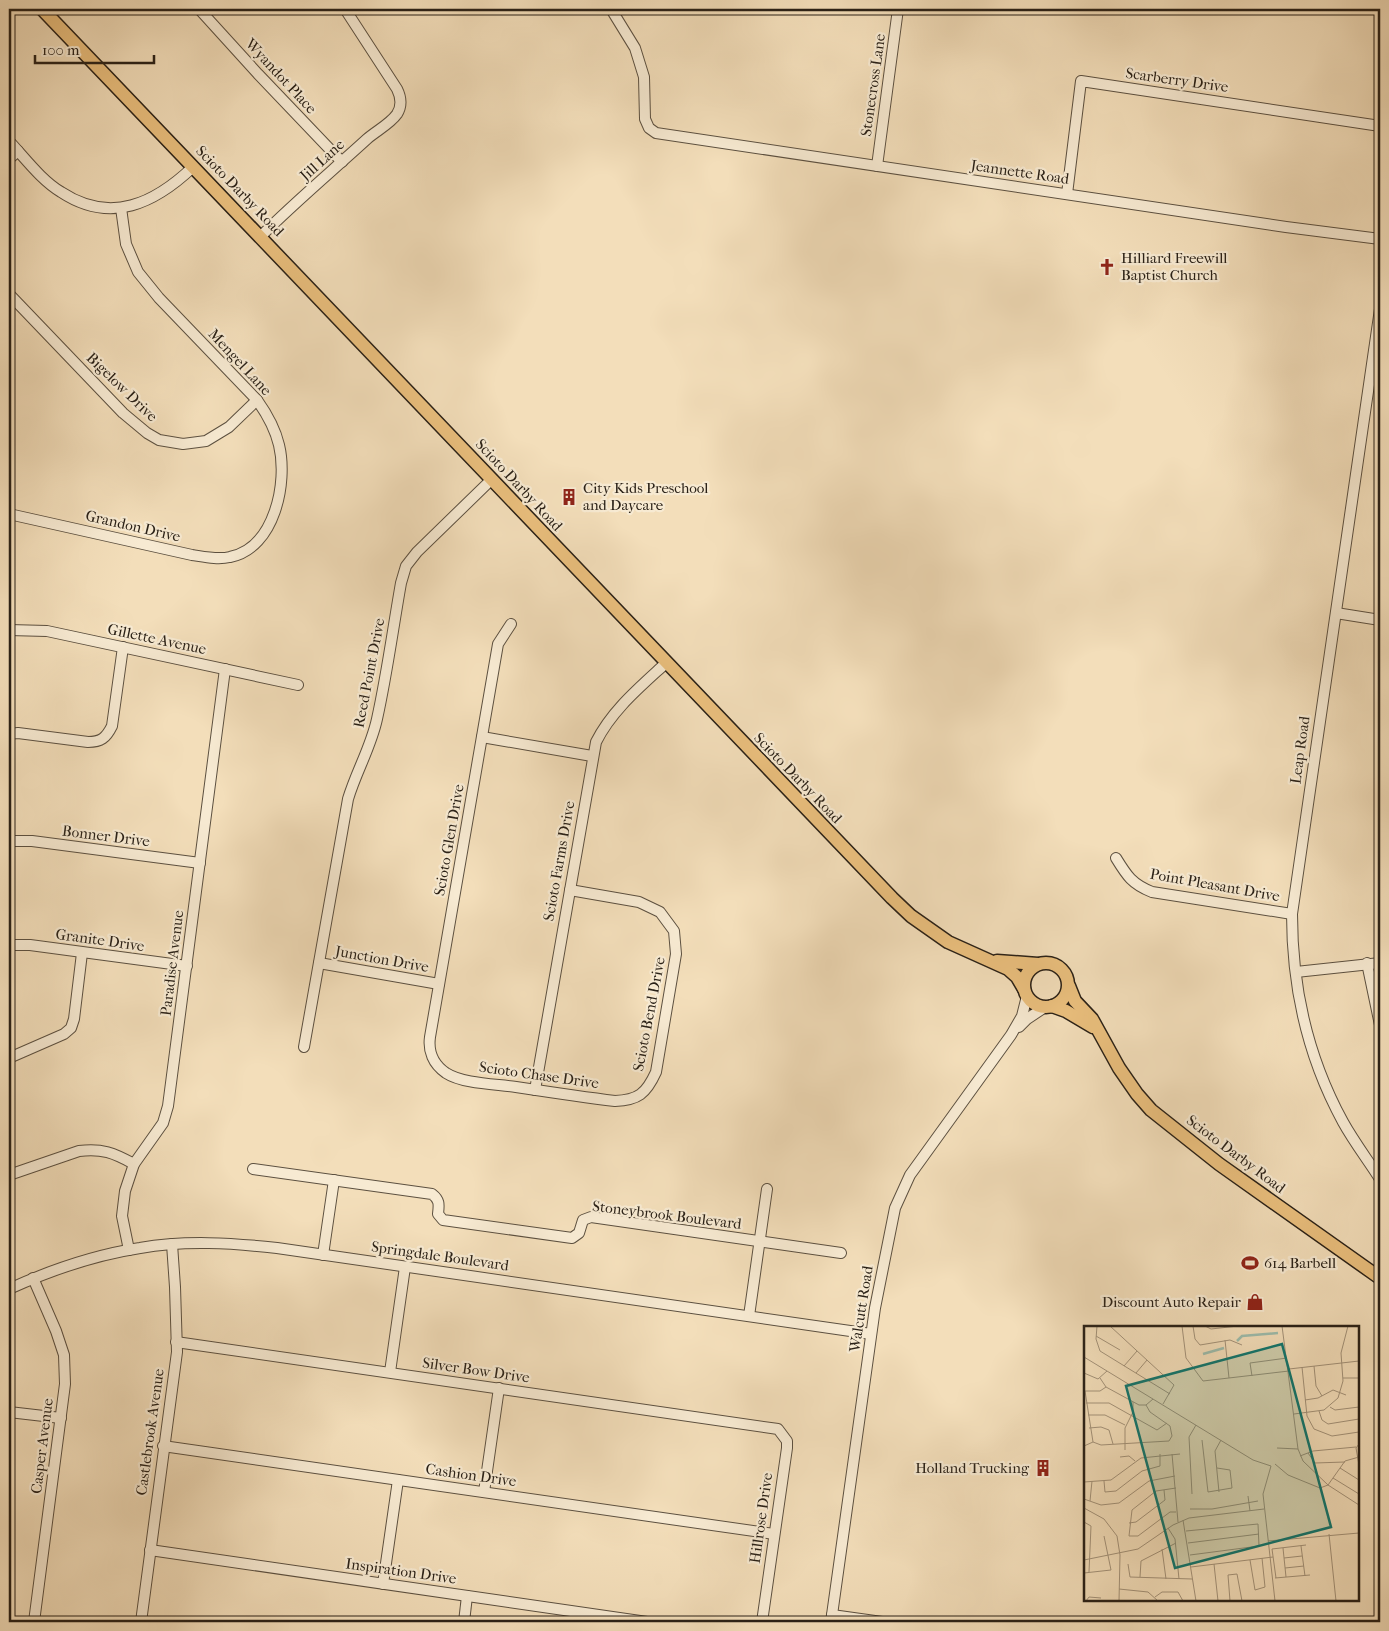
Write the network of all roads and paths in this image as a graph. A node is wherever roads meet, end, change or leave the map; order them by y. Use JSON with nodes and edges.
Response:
{"nodes":[{"id":1,"x":42,"y":9,"type":"edge"},
{"id":2,"x":199,"y":9,"type":"edge"},
{"id":3,"x":345,"y":9,"type":"edge"},
{"id":4,"x":611,"y":9,"type":"edge"},
{"id":5,"x":898,"y":9,"type":"edge"},
{"id":6,"x":1380,"y":126,"type":"edge"},
{"id":7,"x":9,"y":141,"type":"edge"},
{"id":8,"x":18,"y":151,"type":"junction"},
{"id":9,"x":9,"y":159,"type":"edge"},
{"id":10,"x":342,"y":162,"type":"junction"},
{"id":11,"x":877,"y":166,"type":"junction"},
{"id":12,"x":193,"y":167,"type":"junction"},
{"id":13,"x":1067,"y":194,"type":"junction"},
{"id":14,"x":121,"y":208,"type":"junction"},
{"id":15,"x":261,"y":236,"type":"junction"},
{"id":16,"x":1380,"y":239,"type":"edge"},
{"id":17,"x":9,"y":294,"type":"edge"},
{"id":18,"x":1380,"y":310,"type":"edge"},
{"id":19,"x":257,"y":400,"type":"junction"},
{"id":20,"x":492,"y":479,"type":"junction"},
{"id":21,"x":9,"y":514,"type":"edge"},
{"id":22,"x":250,"y":548,"type":"joint"},
{"id":23,"x":1336,"y":613,"type":"junction"},
{"id":24,"x":1380,"y":620,"type":"edge"},
{"id":25,"x":511,"y":624,"type":"dead end"},
{"id":26,"x":9,"y":630,"type":"edge"},
{"id":27,"x":123,"y":647,"type":"junction"},
{"id":28,"x":666,"y":663,"type":"junction"},
{"id":29,"x":225,"y":669,"type":"junction"},
{"id":30,"x":298,"y":685,"type":"dead end"},
{"id":31,"x":9,"y":734,"type":"edge"},
{"id":32,"x":482,"y":737,"type":"junction"},
{"id":33,"x":592,"y":756,"type":"junction"},
{"id":34,"x":9,"y":841,"type":"edge"},
{"id":35,"x":1116,"y":858,"type":"dead end"},
{"id":36,"x":200,"y":863,"type":"junction"},
{"id":37,"x":570,"y":890,"type":"junction"},
{"id":38,"x":1292,"y":914,"type":"junction"},
{"id":39,"x":9,"y":945,"type":"edge"},
{"id":40,"x":82,"y":953,"type":"junction"},
{"id":41,"x":990,"y":960,"type":"junction"},
{"id":42,"x":320,"y":963,"type":"junction"},
{"id":43,"x":1367,"y":963,"type":"junction"},
{"id":44,"x":1380,"y":963,"type":"edge"},
{"id":45,"x":1038,"y":964,"type":"junction"},
{"id":46,"x":186,"y":966,"type":"junction"},
{"id":47,"x":1296,"y":972,"type":"junction"},
{"id":48,"x":439,"y":984,"type":"junction"},
{"id":49,"x":1068,"y":986,"type":"junction"},
{"id":50,"x":1026,"y":993,"type":"junction"},
{"id":51,"x":1048,"y":1007,"type":"junction"},
{"id":52,"x":1380,"y":1025,"type":"edge"},
{"id":53,"x":1099,"y":1032,"type":"junction"},
{"id":54,"x":1011,"y":1035,"type":"junction"},
{"id":55,"x":304,"y":1047,"type":"dead end"},
{"id":56,"x":9,"y":1058,"type":"edge"},
{"id":57,"x":436,"y":1064,"type":"joint"},
{"id":58,"x":535,"y":1090,"type":"junction"},
{"id":59,"x":641,"y":1095,"type":"joint"},
{"id":60,"x":134,"y":1164,"type":"junction"},
{"id":61,"x":253,"y":1169,"type":"dead end"},
{"id":62,"x":9,"y":1175,"type":"edge"},
{"id":63,"x":1380,"y":1179,"type":"edge"},
{"id":64,"x":334,"y":1180,"type":"junction"},
{"id":65,"x":768,"y":1188,"type":"dead end"},
{"id":66,"x":760,"y":1242,"type":"junction"},
{"id":67,"x":172,"y":1244,"type":"junction"},
{"id":68,"x":129,"y":1250,"type":"junction"},
{"id":69,"x":841,"y":1253,"type":"dead end"},
{"id":70,"x":323,"y":1255,"type":"junction"},
{"id":71,"x":406,"y":1267,"type":"junction"},
{"id":72,"x":34,"y":1278,"type":"junction"},
{"id":73,"x":1380,"y":1278,"type":"edge"},
{"id":74,"x":9,"y":1289,"type":"edge"},
{"id":75,"x":749,"y":1316,"type":"junction"},
{"id":76,"x":871,"y":1334,"type":"junction"},
{"id":77,"x":176,"y":1342,"type":"junction"},
{"id":78,"x":390,"y":1372,"type":"junction"},
{"id":79,"x":499,"y":1388,"type":"junction"},
{"id":80,"x":9,"y":1412,"type":"edge"},
{"id":81,"x":61,"y":1418,"type":"junction"},
{"id":82,"x":771,"y":1427,"type":"joint"},
{"id":83,"x":163,"y":1446,"type":"junction"},
{"id":84,"x":398,"y":1480,"type":"junction"},
{"id":85,"x":484,"y":1492,"type":"junction"},
{"id":86,"x":774,"y":1534,"type":"junction"},
{"id":87,"x":150,"y":1550,"type":"junction"},
{"id":88,"x":383,"y":1584,"type":"junction"},
{"id":89,"x":467,"y":1596,"type":"junction"},
{"id":90,"x":831,"y":1618,"type":"edge"},
{"id":91,"x":34,"y":1622,"type":"edge"},
{"id":92,"x":141,"y":1622,"type":"edge"},
{"id":93,"x":464,"y":1622,"type":"edge"},
{"id":94,"x":647,"y":1622,"type":"edge"},
{"id":95,"x":762,"y":1622,"type":"edge"},
{"id":96,"x":882,"y":1622,"type":"edge"}],
"edges":[{"from":1,"to":12,"type":"main road","name":"Scioto Darby Road"},
{"from":2,"to":10,"type":"street","name":"Wyandot Place"},
{"from":3,"to":10,"type":"street","name":"Jill Lane"},
{"from":4,"to":11,"type":"street","name":"Jeannette Road"},
{"from":5,"to":11,"type":"street","name":"Stonecross Lane"},
{"from":6,"to":13,"type":"street","name":"Scarberry Drive"},
{"from":7,"to":8,"type":"street"},
{"from":8,"to":9,"type":"street"},
{"from":8,"to":14,"type":"street"},
{"from":10,"to":15,"type":"street","name":"Jill Lane"},
{"from":11,"to":13,"type":"street","name":"Jeannette Road"},
{"from":12,"to":14,"type":"street"},
{"from":12,"to":15,"type":"main road","name":"Scioto Darby Road"},
{"from":13,"to":16,"type":"street","name":"Jeannette Road"},
{"from":14,"to":19,"type":"street","name":"Mengel Lane"},
{"from":15,"to":20,"type":"main road","name":"Scioto Darby Road"},
{"from":17,"to":19,"type":"street","name":"Bigelow Drive"},
{"from":18,"to":23,"type":"street","name":"Leap Road"},
{"from":19,"to":22,"type":"street","name":"Mengel Lane"},
{"from":20,"to":28,"type":"main road","name":"Scioto Darby Road"},
{"from":20,"to":42,"type":"street","name":"Reed Point Drive"},
{"from":21,"to":22,"type":"street","name":"Grandon Drive"},
{"from":23,"to":24,"type":"street"},
{"from":23,"to":38,"type":"street","name":"Leap Road"},
{"from":25,"to":32,"type":"street","name":"Scioto Glen Drive"},
{"from":26,"to":27,"type":"street","name":"Gillette Avenue"},
{"from":27,"to":29,"type":"street","name":"Gillette Avenue"},
{"from":27,"to":31,"type":"street"},
{"from":28,"to":33,"type":"street","name":"Scioto Farms Drive"},
{"from":28,"to":41,"type":"main road","name":"Scioto Darby Road"},
{"from":29,"to":30,"type":"street","name":"Gillette Avenue"},
{"from":29,"to":36,"type":"street","name":"Paradise Avenue"},
{"from":32,"to":33,"type":"street"},
{"from":32,"to":48,"type":"street","name":"Scioto Glen Drive"},
{"from":33,"to":37,"type":"street","name":"Scioto Farms Drive"},
{"from":34,"to":36,"type":"street","name":"Bonner Drive"},
{"from":35,"to":38,"type":"street","name":"Point Pleasant Drive"},
{"from":36,"to":46,"type":"street","name":"Paradise Avenue"},
{"from":37,"to":58,"type":"street","name":"Scioto Farms Drive"},
{"from":37,"to":59,"type":"street","name":"Scioto Bend Drive"},
{"from":38,"to":47,"type":"street","name":"Leap Road"},
{"from":39,"to":40,"type":"street","name":"Granite Drive"},
{"from":40,"to":46,"type":"street","name":"Granite Drive"},
{"from":40,"to":56,"type":"street"},
{"from":41,"to":45,"type":"main road","name":"Scioto Darby Road"},
{"from":41,"to":50,"type":"main road","name":"Scioto Darby Road"},
{"from":42,"to":48,"type":"street","name":"Junction Drive"},
{"from":42,"to":55,"type":"street","name":"Reed Point Drive"},
{"from":43,"to":44,"type":"street"},
{"from":43,"to":47,"type":"street"},
{"from":43,"to":52,"type":"street"},
{"from":45,"to":49,"type":"main road"},
{"from":45,"to":50,"type":"main road"},
{"from":46,"to":60,"type":"street","name":"Paradise Avenue"},
{"from":47,"to":63,"type":"street","name":"Leap Road"},
{"from":48,"to":57,"type":"street","name":"Scioto Glen Drive"},
{"from":49,"to":51,"type":"main road"},
{"from":49,"to":53,"type":"main road","name":"Scioto Darby Road"},
{"from":50,"to":51,"type":"main road"},
{"from":50,"to":54,"type":"street","name":"Walcutt Road"},
{"from":51,"to":53,"type":"main road","name":"Scioto Darby Road"},
{"from":51,"to":54,"type":"street","name":"Walcutt Road"},
{"from":53,"to":73,"type":"main road","name":"Scioto Darby Road"},
{"from":54,"to":76,"type":"street","name":"Walcutt Road"},
{"from":57,"to":58,"type":"street","name":"Scioto Chase Drive"},
{"from":58,"to":59,"type":"street","name":"Scioto Chase Drive"},
{"from":60,"to":62,"type":"street"},
{"from":60,"to":68,"type":"street","name":"Paradise Avenue"},
{"from":61,"to":64,"type":"street","name":"Stoneybrook Boulevard"},
{"from":64,"to":66,"type":"street","name":"Stoneybrook Boulevard"},
{"from":64,"to":70,"type":"street"},
{"from":65,"to":66,"type":"street","name":"Stoneybrook Boulevard"},
{"from":66,"to":69,"type":"street","name":"Stoneybrook Boulevard"},
{"from":66,"to":75,"type":"street","name":"Stoneybrook Boulevard"},
{"from":67,"to":68,"type":"street","name":"Springdale Boulevard"},
{"from":67,"to":70,"type":"street","name":"Springdale Boulevard"},
{"from":67,"to":77,"type":"street","name":"Castlebrook Avenue"},
{"from":68,"to":72,"type":"street","name":"Springdale Boulevard"},
{"from":70,"to":71,"type":"street","name":"Springdale Boulevard"},
{"from":71,"to":75,"type":"street","name":"Springdale Boulevard"},
{"from":71,"to":78,"type":"street"},
{"from":72,"to":74,"type":"street","name":"Springdale Boulevard"},
{"from":72,"to":81,"type":"street","name":"Casper Avenue"},
{"from":75,"to":76,"type":"street","name":"Springdale Boulevard"},
{"from":76,"to":90,"type":"street","name":"Walcutt Road"},
{"from":77,"to":78,"type":"street","name":"Silver Bow Drive"},
{"from":77,"to":83,"type":"street","name":"Castlebrook Avenue"},
{"from":78,"to":79,"type":"street","name":"Silver Bow Drive"},
{"from":79,"to":82,"type":"street","name":"Silver Bow Drive"},
{"from":79,"to":85,"type":"street"},
{"from":80,"to":81,"type":"street"},
{"from":81,"to":91,"type":"street","name":"Casper Avenue"},
{"from":82,"to":86,"type":"street","name":"Hillrose Drive"},
{"from":83,"to":84,"type":"street","name":"Cashion Drive"},
{"from":83,"to":87,"type":"street","name":"Castlebrook Avenue"},
{"from":84,"to":85,"type":"street","name":"Cashion Drive"},
{"from":84,"to":88,"type":"street"},
{"from":85,"to":86,"type":"street","name":"Cashion Drive"},
{"from":86,"to":95,"type":"street","name":"Hillrose Drive"},
{"from":87,"to":88,"type":"street","name":"Inspiration Drive"},
{"from":87,"to":92,"type":"street","name":"Castlebrook Avenue"},
{"from":88,"to":89,"type":"street","name":"Inspiration Drive"},
{"from":89,"to":93,"type":"street"},
{"from":89,"to":94,"type":"street","name":"Inspiration Drive"},
{"from":90,"to":96,"type":"street"}]}
